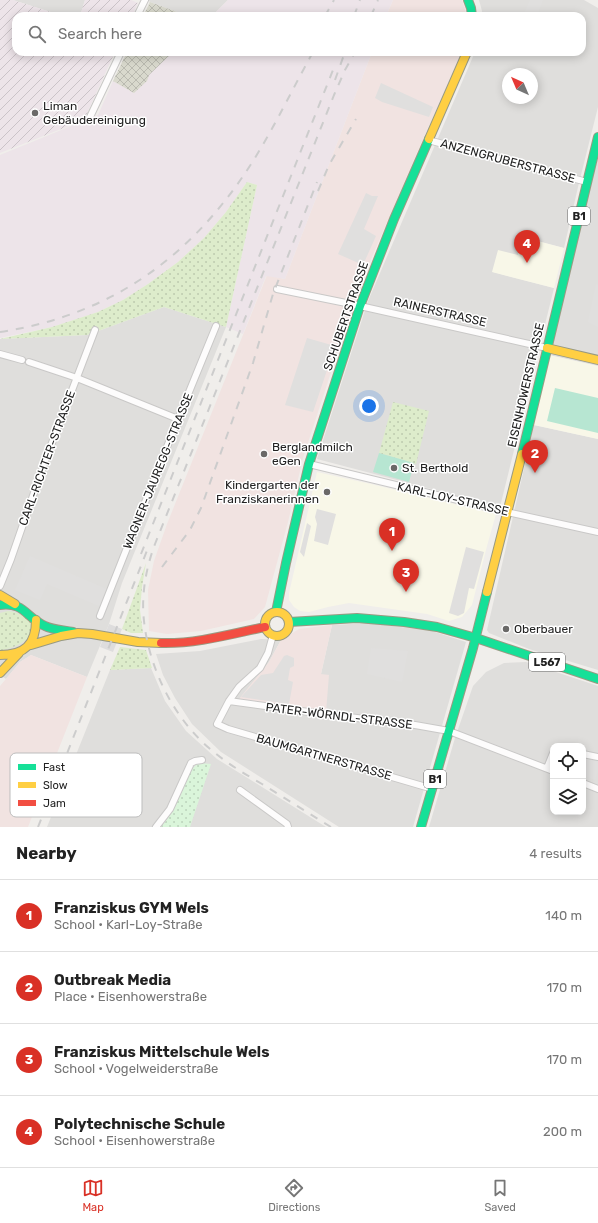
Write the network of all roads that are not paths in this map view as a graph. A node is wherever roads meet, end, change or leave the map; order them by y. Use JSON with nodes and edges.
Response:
{"nodes":[{"id":1,"x":144,"y":0,"type":"edge"},
{"id":2,"x":468,"y":0,"type":"edge"},
{"id":3,"x":139,"y":12,"type":"edge"},
{"id":4,"x":472,"y":12,"type":"edge"},
{"id":5,"x":119,"y":56,"type":"edge"},
{"id":6,"x":465,"y":56,"type":"edge"},
{"id":7,"x":90,"y":117,"type":"dead end"},
{"id":8,"x":598,"y":137,"type":"edge"},
{"id":9,"x":428,"y":140,"type":"junction"},
{"id":10,"x":587,"y":182,"type":"junction"},
{"id":11,"x":277,"y":289,"type":"dead end"},
{"id":12,"x":360,"y":306,"type":"junction"},
{"id":13,"x":216,"y":326,"type":"dead end"},
{"id":14,"x":95,"y":330,"type":"dead end"},
{"id":15,"x":547,"y":348,"type":"junction"},
{"id":16,"x":0,"y":354,"type":"edge"},
{"id":17,"x":22,"y":360,"type":"dead end"},
{"id":18,"x":598,"y":360,"type":"edge"},
{"id":19,"x":29,"y":362,"type":"dead end"},
{"id":20,"x":77,"y":378,"type":"junction"},
{"id":21,"x":178,"y":419,"type":"junction"},
{"id":22,"x":309,"y":464,"type":"junction"},
{"id":23,"x":506,"y":512,"type":"junction"},
{"id":24,"x":598,"y":532,"type":"edge"},
{"id":25,"x":0,"y":586,"type":"edge"},
{"id":26,"x":0,"y":595,"type":"edge"},
{"id":27,"x":15,"y":604,"type":"junction"},
{"id":28,"x":0,"y":605,"type":"edge"},
{"id":29,"x":276,"y":612,"type":"junction"},
{"id":30,"x":100,"y":616,"type":"dead end"},
{"id":31,"x":36,"y":620,"type":"junction"},
{"id":32,"x":289,"y":622,"type":"junction"},
{"id":33,"x":265,"y":627,"type":"junction"},
{"id":34,"x":78,"y":633,"type":"junction"},
{"id":35,"x":273,"y":635,"type":"junction"},
{"id":36,"x":476,"y":638,"type":"junction"},
{"id":37,"x":31,"y":644,"type":"junction"},
{"id":38,"x":19,"y":653,"type":"junction"},
{"id":39,"x":0,"y":656,"type":"edge"},
{"id":40,"x":0,"y":672,"type":"edge"},
{"id":41,"x":598,"y":679,"type":"edge"},
{"id":42,"x":229,"y":701,"type":"junction"},
{"id":43,"x":448,"y":731,"type":"junction"},
{"id":44,"x":586,"y":755,"type":"edge"},
{"id":45,"x":598,"y":757,"type":"edge"},
{"id":46,"x":202,"y":760,"type":"dead end"},
{"id":47,"x":550,"y":760,"type":"edge"},
{"id":48,"x":547,"y":768,"type":"junction"},
{"id":49,"x":550,"y":770,"type":"edge"},
{"id":50,"x":586,"y":784,"type":"edge"},
{"id":51,"x":433,"y":789,"type":"junction"},
{"id":52,"x":598,"y":789,"type":"edge"},
{"id":53,"x":240,"y":790,"type":"dead end"},
{"id":54,"x":156,"y":827,"type":"edge"},
{"id":55,"x":288,"y":827,"type":"edge"},
{"id":56,"x":421,"y":827,"type":"edge"}],
"edges":[{"from":1,"to":3,"type":"street"},
{"from":2,"to":4,"type":"main road"},
{"from":5,"to":7,"type":"street"},
{"from":6,"to":9,"type":"main road","name":"SCHUBERTSTRASSE"},
{"from":8,"to":10,"type":"main road","name":"EISENHOWERSTRASSE","number":"B1"},
{"from":9,"to":10,"type":"street","name":"ANZENGRUBERSTRASSE"},
{"from":9,"to":12,"type":"main road","name":"SCHUBERTSTRASSE"},
{"from":10,"to":15,"type":"main road","name":"EISENHOWERSTRASSE","number":"B1"},
{"from":11,"to":12,"type":"street","name":"RAINERSTRASSE"},
{"from":12,"to":15,"type":"street","name":"RAINERSTRASSE"},
{"from":12,"to":22,"type":"main road","name":"SCHUBERTSTRASSE"},
{"from":13,"to":21,"type":"street","name":"WAGNER-JAUREGG-STRASSE"},
{"from":14,"to":20,"type":"street","name":"CARL-RICHTER-STRASSE"},
{"from":15,"to":18,"type":"main road","name":"RAINERSTRASSE"},
{"from":15,"to":23,"type":"main road","name":"EISENHOWERSTRASSE","number":"B1"},
{"from":16,"to":17,"type":"street"},
{"from":19,"to":20,"type":"street"},
{"from":20,"to":21,"type":"street"},
{"from":20,"to":25,"type":"street","name":"CARL-RICHTER-STRASSE"},
{"from":21,"to":30,"type":"street","name":"WAGNER-JAUREGG-STRASSE"},
{"from":22,"to":23,"type":"street","name":"KARL-LOY-STRASSE"},
{"from":22,"to":29,"type":"main road","name":"SCHUBERTSTRASSE"},
{"from":23,"to":24,"type":"street","name":"KARL-LOY-STRASSE"},
{"from":23,"to":36,"type":"main road","name":"EISENHOWERSTRASSE","number":"B1"},
{"from":26,"to":27,"type":"main road"},
{"from":27,"to":28,"type":"main road"},
{"from":27,"to":31,"type":"main road"},
{"from":29,"to":32,"type":"main road"},
{"from":29,"to":33,"type":"main road"},
{"from":31,"to":34,"type":"main road"},
{"from":31,"to":37,"type":"main road"},
{"from":32,"to":35,"type":"main road"},
{"from":32,"to":36,"type":"main road"},
{"from":33,"to":34,"type":"main road"},
{"from":33,"to":35,"type":"main road"},
{"from":34,"to":37,"type":"main road"},
{"from":35,"to":42,"type":"street"},
{"from":36,"to":41,"type":"main road","number":"L567"},
{"from":36,"to":43,"type":"main road","number":"B1"},
{"from":37,"to":38,"type":"main road"},
{"from":38,"to":39,"type":"main road"},
{"from":38,"to":40,"type":"main road"},
{"from":42,"to":43,"type":"street","name":"PATER-WÖRNDL-STRASSE"},
{"from":42,"to":51,"type":"street","name":"BAUMGARTNERSTRASSE"},
{"from":43,"to":48,"type":"street","name":"PATER-WÖRNDL-STRASSE"},
{"from":43,"to":51,"type":"main road","number":"B1"},
{"from":44,"to":45,"type":"street"},
{"from":46,"to":54,"type":"street"},
{"from":47,"to":48,"type":"street"},
{"from":48,"to":49,"type":"street","name":"PATER-WÖRNDL-STRASSE"},
{"from":50,"to":52,"type":"street"},
{"from":51,"to":56,"type":"main road","number":"B1"},
{"from":53,"to":55,"type":"street"}]}
